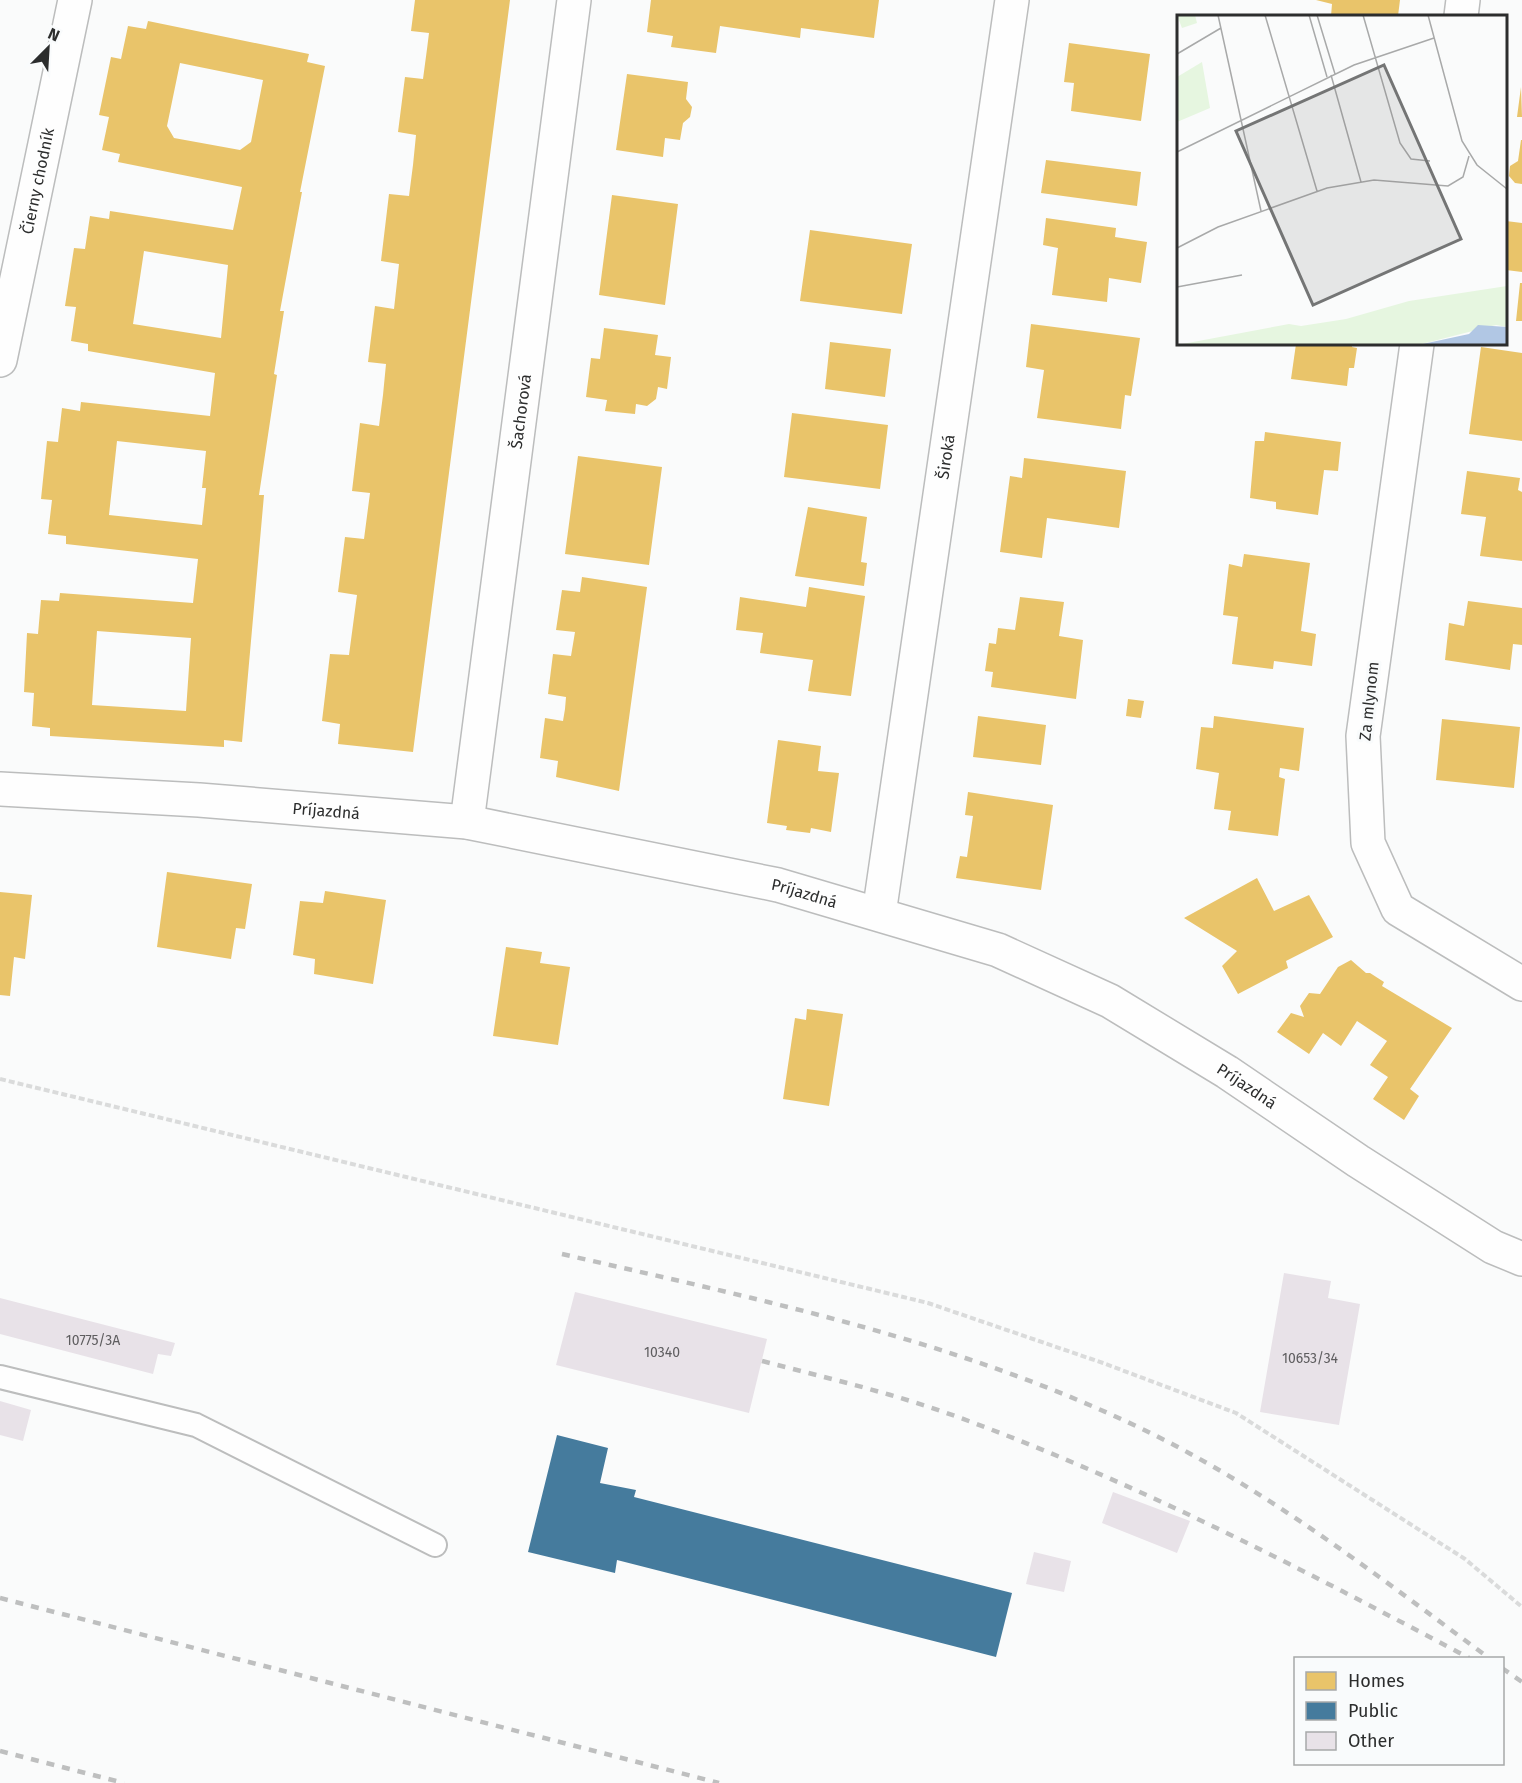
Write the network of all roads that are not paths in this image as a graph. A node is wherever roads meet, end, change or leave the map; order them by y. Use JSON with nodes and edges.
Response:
{"nodes":[{"id":1,"x":75,"y":0,"type":"edge"},
{"id":2,"x":574,"y":0,"type":"edge"},
{"id":3,"x":1012,"y":0,"type":"edge"},
{"id":4,"x":1463,"y":0,"type":"edge"},
{"id":5,"x":1461,"y":15,"type":"edge"},
{"id":6,"x":1417,"y":345,"type":"edge"},
{"id":7,"x":0,"y":360,"type":"edge"},
{"id":8,"x":0,"y":789,"type":"edge"},
{"id":9,"x":467,"y":822,"type":"junction"},
{"id":10,"x":879,"y":914,"type":"junction"},
{"id":11,"x":1522,"y":984,"type":"edge"},
{"id":12,"x":1522,"y":1259,"type":"edge"},
{"id":13,"x":0,"y":1377,"type":"edge"},
{"id":14,"x":435,"y":1545,"type":"dead end"}],
"edges":[{"from":1,"to":7,"type":"street","name":"Čierny chodník"},
{"from":2,"to":9,"type":"street","name":"Šachorová"},
{"from":3,"to":10,"type":"street","name":"Široká"},
{"from":4,"to":5,"type":"street"},
{"from":6,"to":11,"type":"street","name":"Za mlynom"},
{"from":8,"to":9,"type":"street","name":"Príjazdná"},
{"from":9,"to":10,"type":"street","name":"Príjazdná"},
{"from":10,"to":12,"type":"street","name":"Príjazdná"},
{"from":13,"to":14,"type":"lane"}]}
